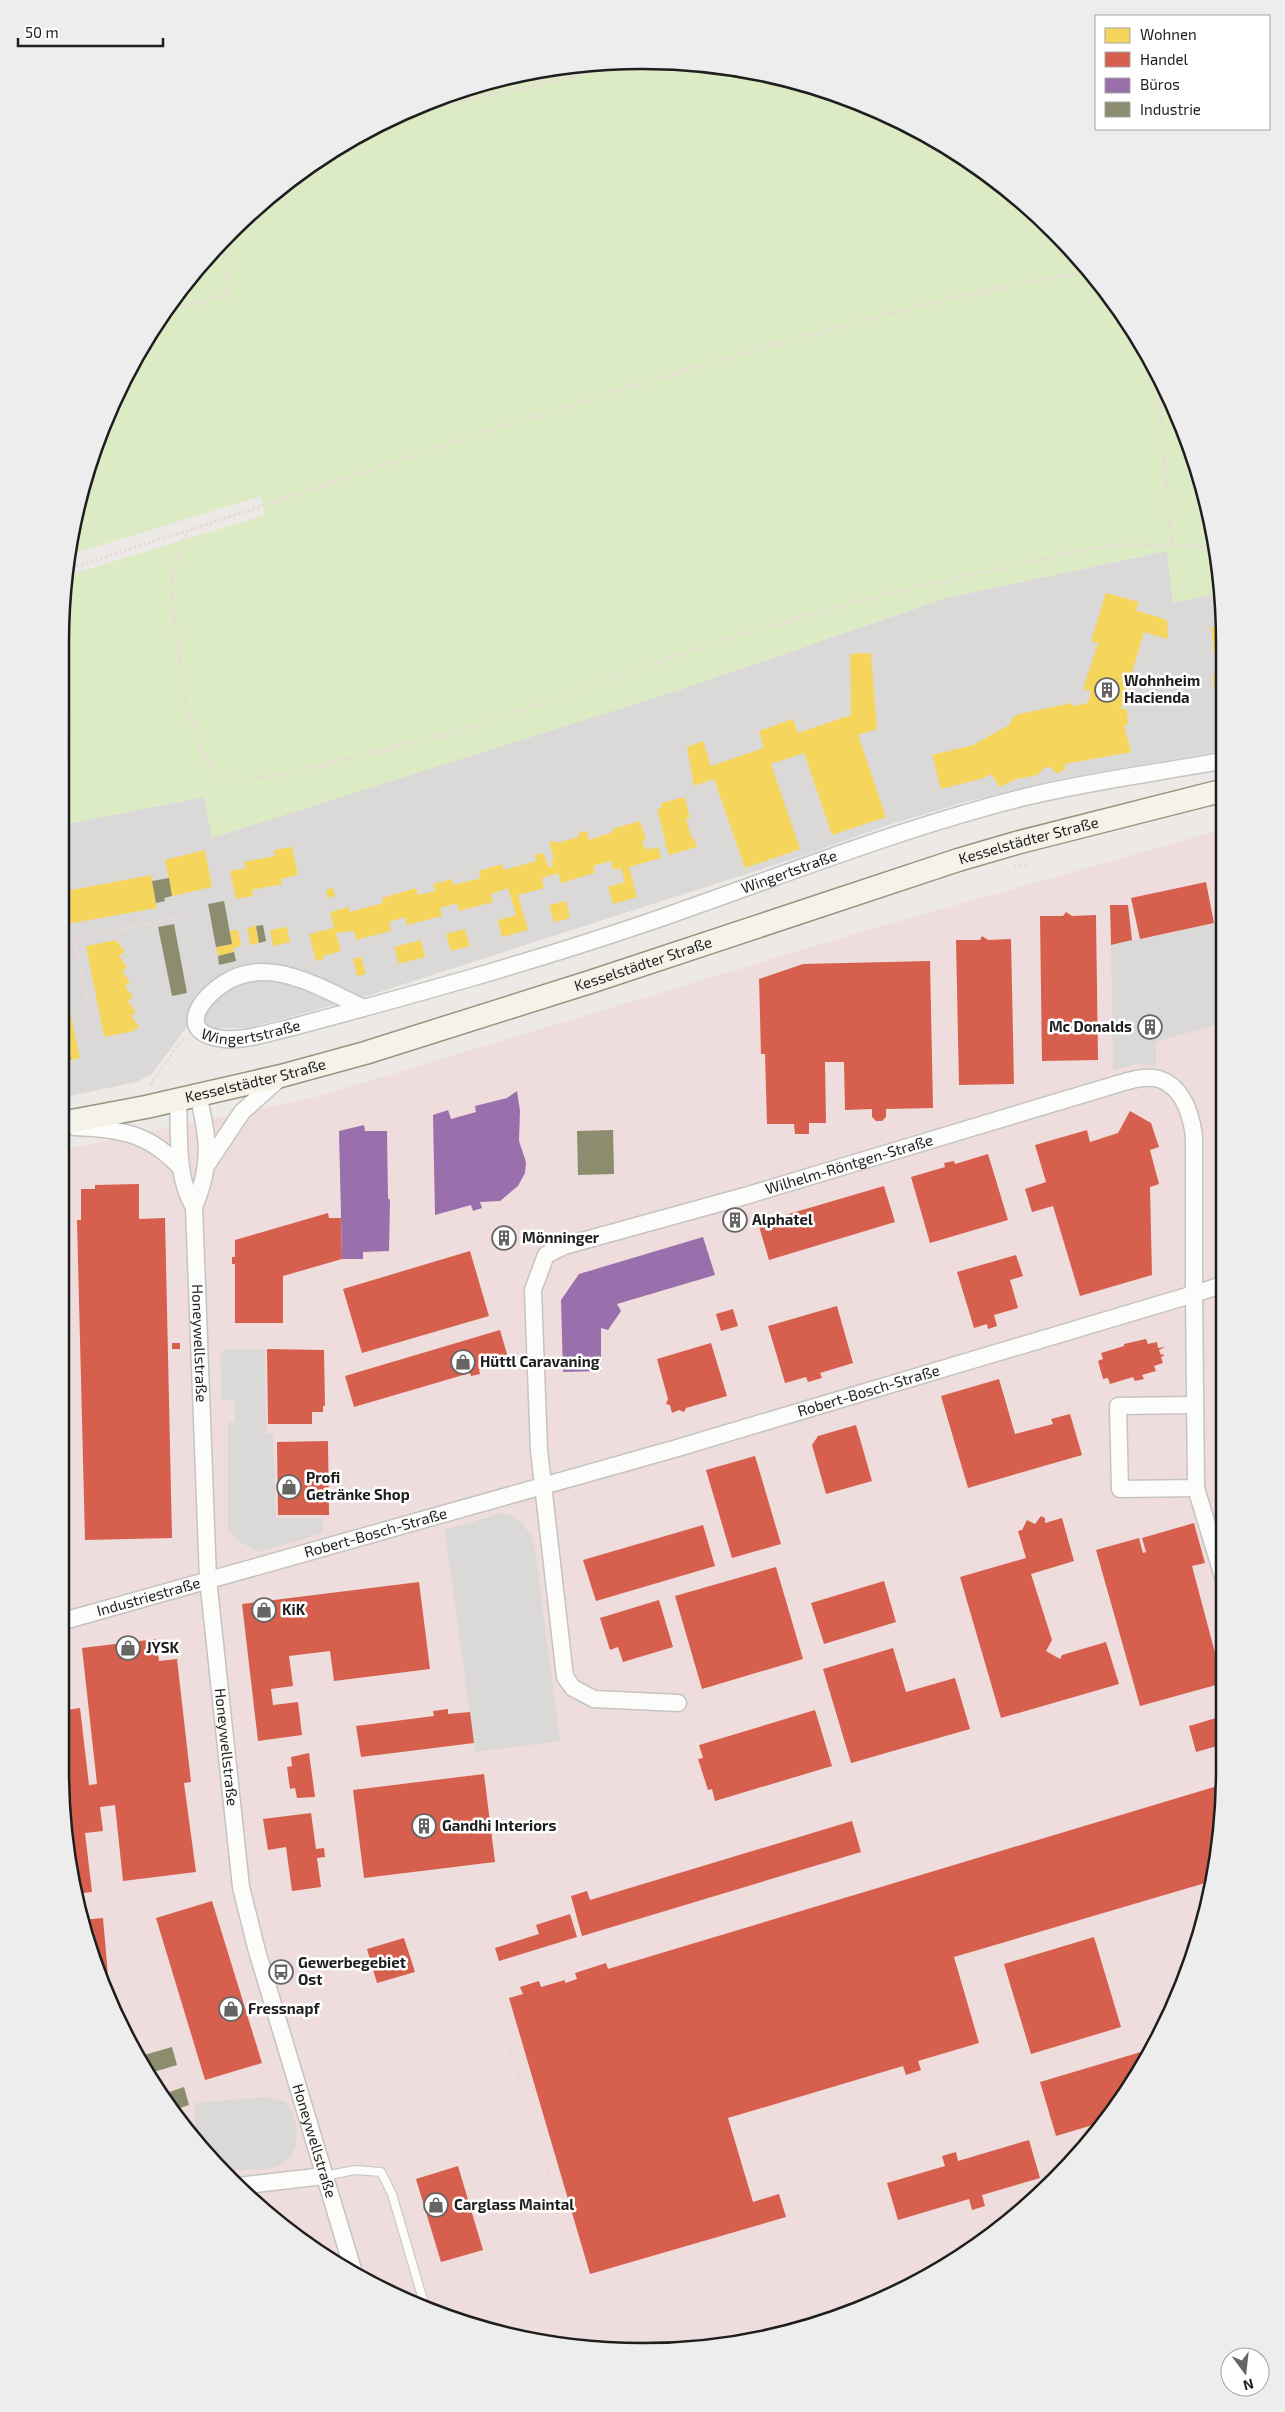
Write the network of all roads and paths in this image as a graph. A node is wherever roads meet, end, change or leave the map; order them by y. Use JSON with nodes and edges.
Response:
{"nodes":[{"id":1,"x":595,"y":71,"type":"edge"},
{"id":2,"x":437,"y":107,"type":"edge"},
{"id":3,"x":223,"y":251,"type":"edge"},
{"id":4,"x":1081,"y":273,"type":"edge"},
{"id":5,"x":177,"y":308,"type":"edge"},
{"id":6,"x":1158,"y":392,"type":"edge"},
{"id":7,"x":187,"y":531,"type":"junction"},
{"id":8,"x":1172,"y":546,"type":"junction"},
{"id":9,"x":1208,"y":547,"type":"edge"},
{"id":10,"x":74,"y":567,"type":"edge"},
{"id":11,"x":1216,"y":763,"type":"edge"},
{"id":12,"x":1216,"y":792,"type":"edge"},
{"id":13,"x":182,"y":917,"type":"dead end"},
{"id":14,"x":74,"y":938,"type":"junction"},
{"id":15,"x":69,"y":939,"type":"edge"},
{"id":16,"x":364,"y":1008,"type":"junction"},
{"id":17,"x":195,"y":1022,"type":"junction"},
{"id":18,"x":94,"y":1036,"type":"dead end"},
{"id":19,"x":281,"y":1076,"type":"junction"},
{"id":20,"x":188,"y":1097,"type":"junction"},
{"id":21,"x":155,"y":1105,"type":"junction"},
{"id":22,"x":69,"y":1123,"type":"edge"},
{"id":23,"x":69,"y":1126,"type":"edge"},
{"id":24,"x":208,"y":1163,"type":"junction"},
{"id":25,"x":181,"y":1168,"type":"junction"},
{"id":26,"x":194,"y":1207,"type":"junction"},
{"id":27,"x":1216,"y":1287,"type":"edge"},
{"id":28,"x":1194,"y":1294,"type":"junction"},
{"id":29,"x":1195,"y":1405,"type":"junction"},
{"id":30,"x":543,"y":1487,"type":"junction"},
{"id":31,"x":1196,"y":1488,"type":"junction"},
{"id":32,"x":1216,"y":1554,"type":"edge"},
{"id":33,"x":208,"y":1579,"type":"junction"},
{"id":34,"x":69,"y":1619,"type":"edge"},
{"id":35,"x":678,"y":1703,"type":"dead end"},
{"id":36,"x":489,"y":1982,"type":"dead end"},
{"id":37,"x":324,"y":2176,"type":"junction"},
{"id":38,"x":247,"y":2185,"type":"edge"},
{"id":39,"x":351,"y":2263,"type":"edge"},
{"id":40,"x":423,"y":2300,"type":"edge"},
{"id":41,"x":589,"y":2301,"type":"dead end"}],
"edges":[{"from":1,"to":2,"type":"path"},
{"from":3,"to":5,"type":"path"},
{"from":4,"to":7,"type":"path"},
{"from":6,"to":8,"type":"path"},
{"from":7,"to":8,"type":"path"},
{"from":7,"to":10,"type":"path"},
{"from":8,"to":9,"type":"path"},
{"from":11,"to":16,"type":"street","name":"Wingertstraße"},
{"from":12,"to":19,"type":"main road","name":"Kesselstädter Straße"},
{"from":13,"to":14,"type":"path"},
{"from":14,"to":15,"type":"path"},
{"from":14,"to":18,"type":"path"},
{"from":16,"to":17,"type":"street","name":"Wingertstraße"},
{"from":16,"to":17,"type":"street","name":"Wingertstraße"},
{"from":17,"to":21,"type":"path"},
{"from":19,"to":20,"type":"main road","name":"Kesselstädter Straße"},
{"from":19,"to":24,"type":"street","name":"Honeywellstraße"},
{"from":20,"to":21,"type":"main road","name":"Kesselstädter Straße"},
{"from":20,"to":24,"type":"street","name":"Honeywellstraße"},
{"from":20,"to":25,"type":"street","name":"Honeywellstraße"},
{"from":21,"to":22,"type":"main road","name":"Kesselstädter Straße"},
{"from":23,"to":25,"type":"street"},
{"from":24,"to":26,"type":"street","name":"Honeywellstraße"},
{"from":25,"to":26,"type":"street","name":"Honeywellstraße"},
{"from":26,"to":33,"type":"street","name":"Honeywellstraße"},
{"from":27,"to":28,"type":"street","name":"Robert-Bosch-Straße"},
{"from":28,"to":29,"type":"street"},
{"from":28,"to":30,"type":"street","name":"Robert-Bosch-Straße"},
{"from":28,"to":30,"type":"street","name":"Wilhelm-Röntgen-Straße"},
{"from":29,"to":31,"type":"street"},
{"from":29,"to":31,"type":"street"},
{"from":30,"to":33,"type":"street","name":"Robert-Bosch-Straße"},
{"from":30,"to":35,"type":"street"},
{"from":31,"to":32,"type":"street"},
{"from":33,"to":34,"type":"street","name":"Industriestraße"},
{"from":33,"to":37,"type":"street","name":"Honeywellstraße"},
{"from":36,"to":41,"type":"path"},
{"from":37,"to":38,"type":"street"},
{"from":37,"to":39,"type":"street","name":"Honeywellstraße"},
{"from":37,"to":40,"type":"lane"}]}
